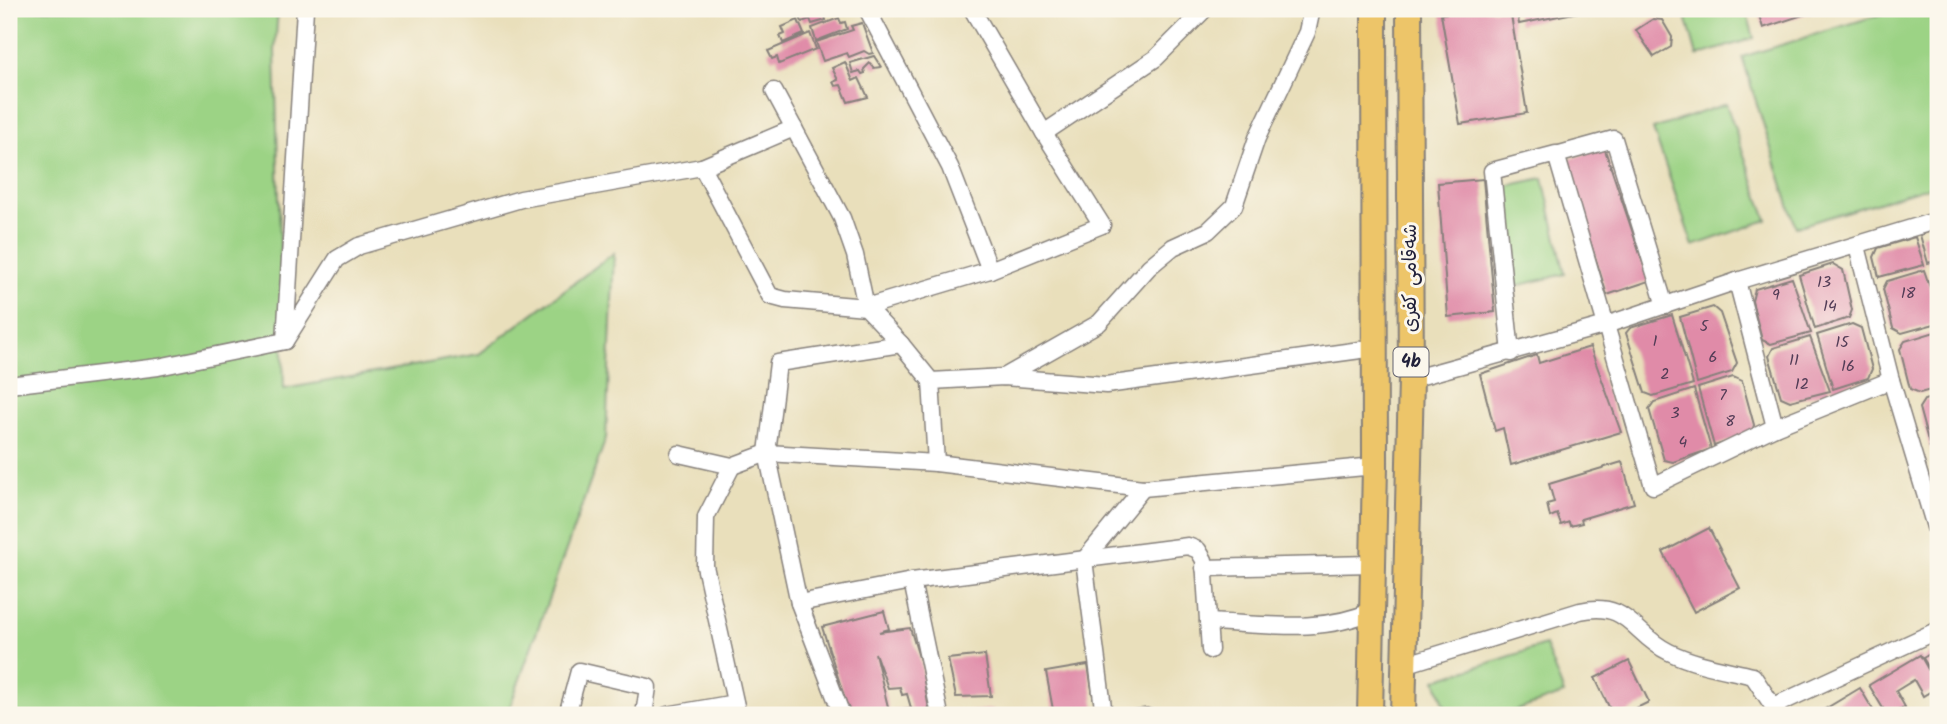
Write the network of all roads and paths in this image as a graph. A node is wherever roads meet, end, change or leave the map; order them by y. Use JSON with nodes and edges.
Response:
{"nodes":[{"id":1,"x":305,"y":9,"type":"edge"},
{"id":2,"x":867,"y":9,"type":"edge"},
{"id":3,"x":972,"y":9,"type":"edge"},
{"id":4,"x":1205,"y":9,"type":"edge"},
{"id":5,"x":1312,"y":9,"type":"edge"},
{"id":6,"x":1374,"y":9,"type":"edge"},
{"id":7,"x":1409,"y":9,"type":"edge"},
{"id":8,"x":774,"y":91,"type":"dead end"},
{"id":9,"x":794,"y":128,"type":"junction"},
{"id":10,"x":1044,"y":133,"type":"junction"},
{"id":11,"x":1556,"y":155,"type":"junction"},
{"id":12,"x":702,"y":167,"type":"junction"},
{"id":13,"x":1938,"y":220,"type":"edge"},
{"id":14,"x":1857,"y":246,"type":"junction"},
{"id":15,"x":990,"y":270,"type":"junction"},
{"id":16,"x":1737,"y":281,"type":"junction"},
{"id":17,"x":1665,"y":306,"type":"junction"},
{"id":18,"x":866,"y":307,"type":"junction"},
{"id":19,"x":1606,"y":325,"type":"junction"},
{"id":20,"x":285,"y":341,"type":"junction"},
{"id":21,"x":901,"y":344,"type":"junction"},
{"id":22,"x":1375,"y":348,"type":"junction"},
{"id":23,"x":1511,"y":353,"type":"junction"},
{"id":24,"x":1004,"y":377,"type":"junction"},
{"id":25,"x":1411,"y":379,"type":"junction"},
{"id":26,"x":1891,"y":380,"type":"junction"},
{"id":27,"x":931,"y":381,"type":"junction"},
{"id":28,"x":9,"y":385,"type":"edge"},
{"id":29,"x":1775,"y":427,"type":"junction"},
{"id":30,"x":767,"y":453,"type":"junction"},
{"id":31,"x":679,"y":454,"type":"dead end"},
{"id":32,"x":936,"y":463,"type":"junction"},
{"id":33,"x":732,"y":466,"type":"junction"},
{"id":34,"x":1375,"y":466,"type":"junction"},
{"id":35,"x":1143,"y":488,"type":"junction"},
{"id":36,"x":1938,"y":537,"type":"edge"},
{"id":37,"x":1084,"y":560,"type":"junction"},
{"id":38,"x":1372,"y":564,"type":"junction"},
{"id":39,"x":1204,"y":568,"type":"junction"},
{"id":40,"x":912,"y":581,"type":"junction"},
{"id":41,"x":799,"y":603,"type":"junction"},
{"id":42,"x":1371,"y":611,"type":"junction"},
{"id":43,"x":1208,"y":622,"type":"junction"},
{"id":44,"x":1938,"y":630,"type":"edge"},
{"id":45,"x":1210,"y":650,"type":"dead end"},
{"id":46,"x":1404,"y":665,"type":"junction"},
{"id":47,"x":737,"y":709,"type":"edge"},
{"id":48,"x":1777,"y":710,"type":"edge"},
{"id":49,"x":567,"y":715,"type":"edge"},
{"id":50,"x":644,"y":715,"type":"edge"},
{"id":51,"x":667,"y":715,"type":"edge"},
{"id":52,"x":842,"y":715,"type":"edge"},
{"id":53,"x":940,"y":715,"type":"edge"},
{"id":54,"x":1104,"y":715,"type":"edge"},
{"id":55,"x":1370,"y":715,"type":"edge"},
{"id":56,"x":1404,"y":715,"type":"edge"}],
"edges":[{"from":1,"to":20,"type":"street"},
{"from":2,"to":15,"type":"street"},
{"from":3,"to":10,"type":"street"},
{"from":4,"to":10,"type":"street"},
{"from":5,"to":24,"type":"street"},
{"from":6,"to":22,"type":"highway","name":"شەقامی کفری","number":"4b"},
{"from":7,"to":25,"type":"highway","name":"شەقامی کفری","number":"4b"},
{"from":8,"to":9,"type":"street"},
{"from":9,"to":12,"type":"street"},
{"from":9,"to":18,"type":"street"},
{"from":10,"to":15,"type":"street"},
{"from":11,"to":17,"type":"street"},
{"from":11,"to":19,"type":"street"},
{"from":11,"to":23,"type":"street"},
{"from":12,"to":18,"type":"street"},
{"from":12,"to":20,"type":"street"},
{"from":13,"to":14,"type":"street"},
{"from":14,"to":16,"type":"street"},
{"from":14,"to":26,"type":"street"},
{"from":15,"to":18,"type":"street"},
{"from":16,"to":17,"type":"street"},
{"from":16,"to":29,"type":"street"},
{"from":17,"to":19,"type":"street"},
{"from":18,"to":21,"type":"street"},
{"from":19,"to":23,"type":"street"},
{"from":19,"to":29,"type":"street"},
{"from":20,"to":28,"type":"street"},
{"from":21,"to":27,"type":"street"},
{"from":21,"to":30,"type":"street"},
{"from":22,"to":24,"type":"street"},
{"from":22,"to":34,"type":"highway","name":"شەقامی کفری","number":"4b"},
{"from":23,"to":25,"type":"street"},
{"from":24,"to":27,"type":"street"},
{"from":25,"to":46,"type":"highway","name":"شەقامی کفری","number":"4b"},
{"from":26,"to":29,"type":"street"},
{"from":26,"to":36,"type":"street"},
{"from":27,"to":32,"type":"street"},
{"from":30,"to":32,"type":"street"},
{"from":30,"to":33,"type":"street"},
{"from":30,"to":41,"type":"street"},
{"from":31,"to":33,"type":"street"},
{"from":32,"to":35,"type":"street"},
{"from":33,"to":47,"type":"street"},
{"from":34,"to":35,"type":"street"},
{"from":34,"to":38,"type":"highway","name":"شەقامی کفری","number":"4b"},
{"from":35,"to":37,"type":"street"},
{"from":37,"to":39,"type":"street"},
{"from":37,"to":40,"type":"street"},
{"from":37,"to":54,"type":"street"},
{"from":38,"to":39,"type":"street"},
{"from":38,"to":42,"type":"highway","name":"شەقامی کفری","number":"4b"},
{"from":39,"to":43,"type":"street"},
{"from":40,"to":41,"type":"street"},
{"from":40,"to":53,"type":"street"},
{"from":41,"to":52,"type":"street"},
{"from":42,"to":43,"type":"street"},
{"from":42,"to":55,"type":"highway","name":"شەقامی کفری","number":"4b"},
{"from":43,"to":45,"type":"street"},
{"from":44,"to":48,"type":"street"},
{"from":46,"to":48,"type":"street"},
{"from":46,"to":56,"type":"highway","name":"شەقامی کفری","number":"4b"},
{"from":47,"to":51,"type":"street"},
{"from":49,"to":50,"type":"street"}]}
